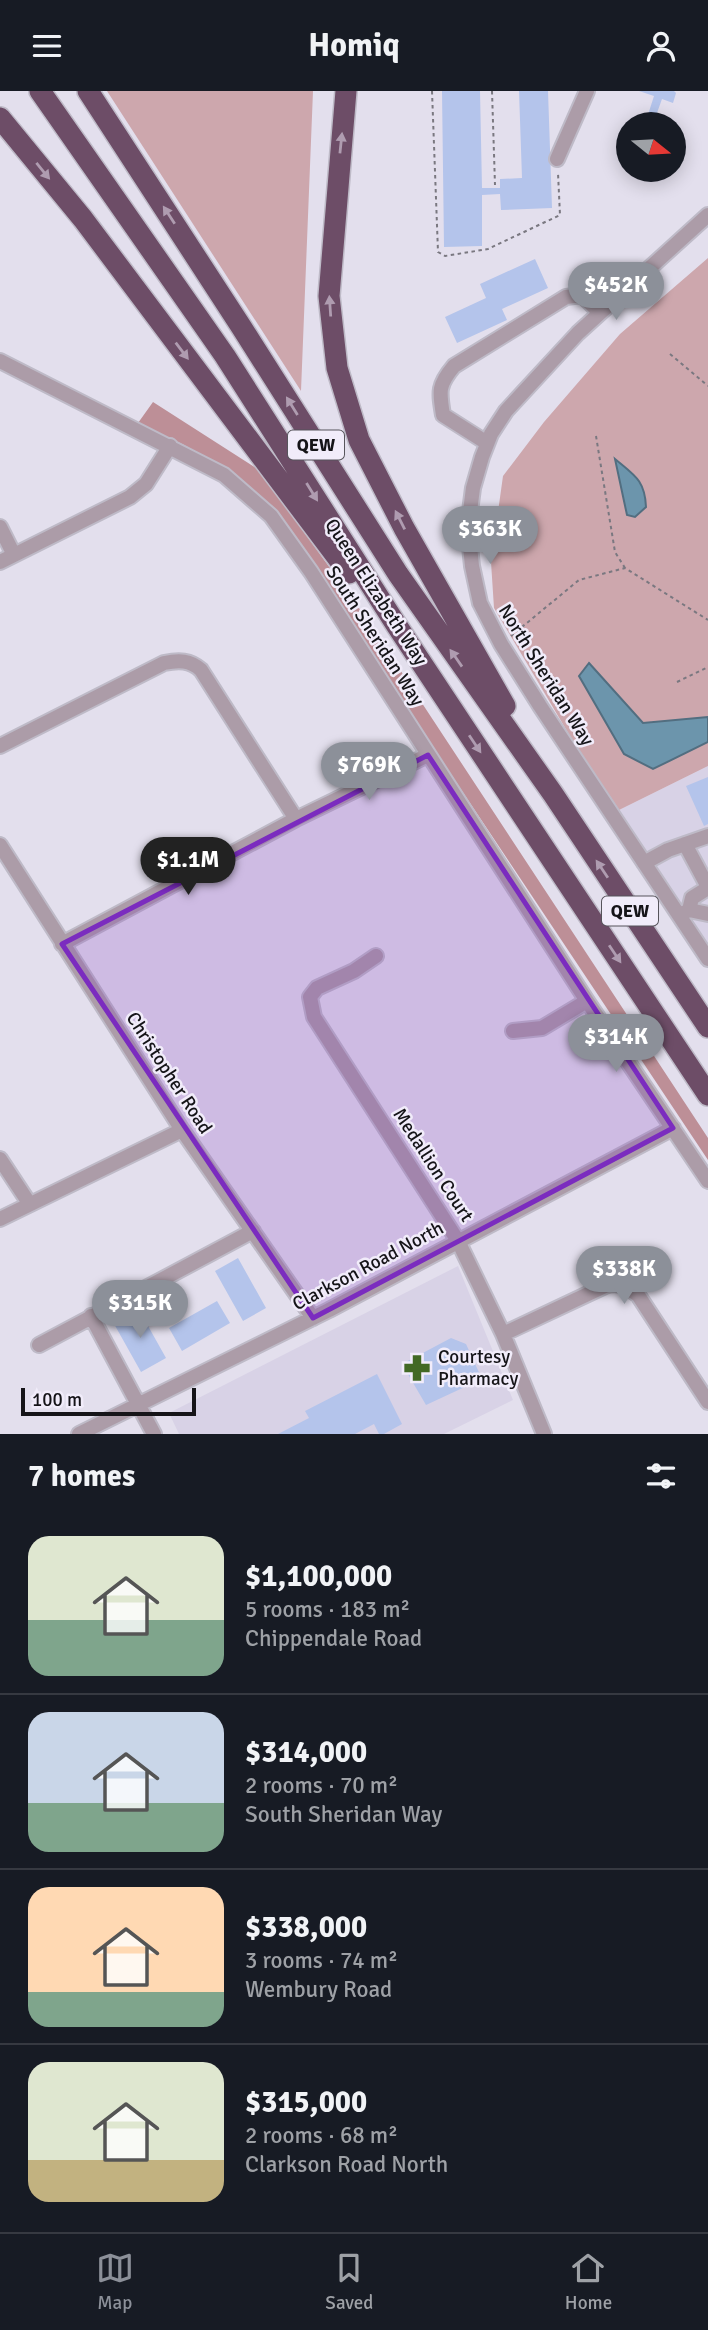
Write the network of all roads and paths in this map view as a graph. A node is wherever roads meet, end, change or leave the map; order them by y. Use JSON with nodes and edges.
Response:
{"nodes":[{"id":1,"x":40,"y":91,"type":"edge"},
{"id":2,"x":88,"y":91,"type":"edge"},
{"id":3,"x":346,"y":91,"type":"edge"},
{"id":4,"x":432,"y":91,"type":"edge"},
{"id":5,"x":492,"y":91,"type":"edge"},
{"id":6,"x":587,"y":91,"type":"edge"},
{"id":7,"x":0,"y":118,"type":"edge"},
{"id":8,"x":557,"y":159,"type":"joint"},
{"id":9,"x":495,"y":185,"type":"dead end"},
{"id":10,"x":708,"y":215,"type":"edge"},
{"id":11,"x":600,"y":313,"type":"junction"},
{"id":12,"x":670,"y":354,"type":"dead end"},
{"id":13,"x":0,"y":361,"type":"edge"},
{"id":14,"x":708,"y":386,"type":"edge"},
{"id":15,"x":596,"y":436,"type":"dead end"},
{"id":16,"x":487,"y":443,"type":"junction"},
{"id":17,"x":170,"y":446,"type":"junction"},
{"id":18,"x":0,"y":527,"type":"edge"},
{"id":19,"x":7,"y":559,"type":"edge"},
{"id":20,"x":625,"y":568,"type":"junction"},
{"id":21,"x":708,"y":619,"type":"edge"},
{"id":22,"x":397,"y":626,"type":"junction"},
{"id":23,"x":501,"y":644,"type":"junction"},
{"id":24,"x":708,"y":667,"type":"edge"},
{"id":25,"x":677,"y":682,"type":"dead end"},
{"id":26,"x":0,"y":746,"type":"edge"},
{"id":27,"x":428,"y":755,"type":"junction"},
{"id":28,"x":553,"y":794,"type":"junction"},
{"id":29,"x":296,"y":820,"type":"junction"},
{"id":30,"x":708,"y":836,"type":"edge"},
{"id":31,"x":685,"y":844,"type":"junction"},
{"id":32,"x":0,"y":845,"type":"edge"},
{"id":33,"x":644,"y":863,"type":"junction"},
{"id":34,"x":708,"y":888,"type":"edge"},
{"id":35,"x":685,"y":913,"type":"junction"},
{"id":36,"x":708,"y":914,"type":"edge"},
{"id":37,"x":62,"y":943,"type":"junction"},
{"id":38,"x":376,"y":956,"type":"dead end"},
{"id":39,"x":708,"y":959,"type":"edge"},
{"id":40,"x":587,"y":1001,"type":"junction"},
{"id":41,"x":708,"y":1027,"type":"edge"},
{"id":42,"x":513,"y":1031,"type":"dead end"},
{"id":43,"x":708,"y":1095,"type":"edge"},
{"id":44,"x":673,"y":1128,"type":"junction"},
{"id":45,"x":183,"y":1130,"type":"junction"},
{"id":46,"x":0,"y":1159,"type":"edge"},
{"id":47,"x":708,"y":1181,"type":"edge"},
{"id":48,"x":29,"y":1203,"type":"junction"},
{"id":49,"x":0,"y":1219,"type":"edge"},
{"id":50,"x":253,"y":1231,"type":"junction"},
{"id":51,"x":458,"y":1241,"type":"junction"},
{"id":52,"x":92,"y":1316,"type":"junction"},
{"id":53,"x":313,"y":1318,"type":"junction"},
{"id":54,"x":502,"y":1334,"type":"junction"},
{"id":55,"x":38,"y":1345,"type":"dead end"},
{"id":56,"x":708,"y":1402,"type":"edge"},
{"id":57,"x":138,"y":1404,"type":"junction"},
{"id":58,"x":79,"y":1434,"type":"edge"},
{"id":59,"x":154,"y":1434,"type":"edge"},
{"id":60,"x":544,"y":1434,"type":"edge"}],
"edges":[{"from":1,"to":22,"type":"highway","name":"Queen Elizabeth Way","number":"QEW","one_way":true},
{"from":28,"to":2,"type":"highway","name":"Queen Elizabeth Way","number":"QEW","one_way":true},
{"from":28,"to":3,"type":"highway","one_way":true},
{"from":4,"to":8,"type":"path"},
{"from":5,"to":9,"type":"path"},
{"from":6,"to":8,"type":"street"},
{"from":7,"to":22,"type":"highway","one_way":true},
{"from":10,"to":11,"type":"street","name":"North Sheridan Way"},
{"from":11,"to":16,"type":"street","name":"North Sheridan Way"},
{"from":11,"to":16,"type":"street"},
{"from":12,"to":14,"type":"path"},
{"from":13,"to":17,"type":"street","name":"South Sheridan Way"},
{"from":15,"to":20,"type":"path"},
{"from":16,"to":23,"type":"street","name":"North Sheridan Way"},
{"from":17,"to":19,"type":"street"},
{"from":17,"to":27,"type":"street","name":"South Sheridan Way"},
{"from":18,"to":19,"type":"street"},
{"from":20,"to":21,"type":"path"},
{"from":20,"to":23,"type":"path"},
{"from":22,"to":43,"type":"highway","name":"Queen Elizabeth Way","number":"QEW","one_way":true},
{"from":23,"to":33,"type":"street","name":"North Sheridan Way"},
{"from":24,"to":25,"type":"path"},
{"from":26,"to":29,"type":"street"},
{"from":27,"to":29,"type":"street"},
{"from":27,"to":40,"type":"street","name":"South Sheridan Way"},
{"from":41,"to":28,"type":"highway","name":"Queen Elizabeth Way","number":"QEW","one_way":true},
{"from":29,"to":37,"type":"street"},
{"from":30,"to":31,"type":"street"},
{"from":31,"to":33,"type":"street"},
{"from":31,"to":34,"type":"street"},
{"from":32,"to":37,"type":"street","name":"Christopher Road"},
{"from":33,"to":35,"type":"street","name":"North Sheridan Way"},
{"from":34,"to":35,"type":"street"},
{"from":35,"to":36,"type":"street"},
{"from":35,"to":39,"type":"street","name":"North Sheridan Way"},
{"from":37,"to":45,"type":"street","name":"Christopher Road"},
{"from":38,"to":51,"type":"street","name":"Medallion Court"},
{"from":40,"to":42,"type":"street"},
{"from":40,"to":44,"type":"street","name":"South Sheridan Way"},
{"from":44,"to":47,"type":"street","name":"South Sheridan Way"},
{"from":44,"to":51,"type":"street","name":"Clarkson Road North"},
{"from":45,"to":48,"type":"street"},
{"from":45,"to":50,"type":"street","name":"Christopher Road"},
{"from":46,"to":48,"type":"street"},
{"from":48,"to":49,"type":"street"},
{"from":50,"to":52,"type":"street"},
{"from":50,"to":53,"type":"street","name":"Christopher Road"},
{"from":51,"to":53,"type":"street","name":"Clarkson Road North"},
{"from":51,"to":54,"type":"street","name":"Medallion Court"},
{"from":52,"to":55,"type":"street"},
{"from":52,"to":57,"type":"street"},
{"from":53,"to":57,"type":"street","name":"Clarkson Road North"},
{"from":54,"to":56,"type":"street"},
{"from":54,"to":60,"type":"street","name":"Medallion Court"},
{"from":57,"to":58,"type":"street","name":"Clarkson Road North"},
{"from":57,"to":59,"type":"street"}]}
